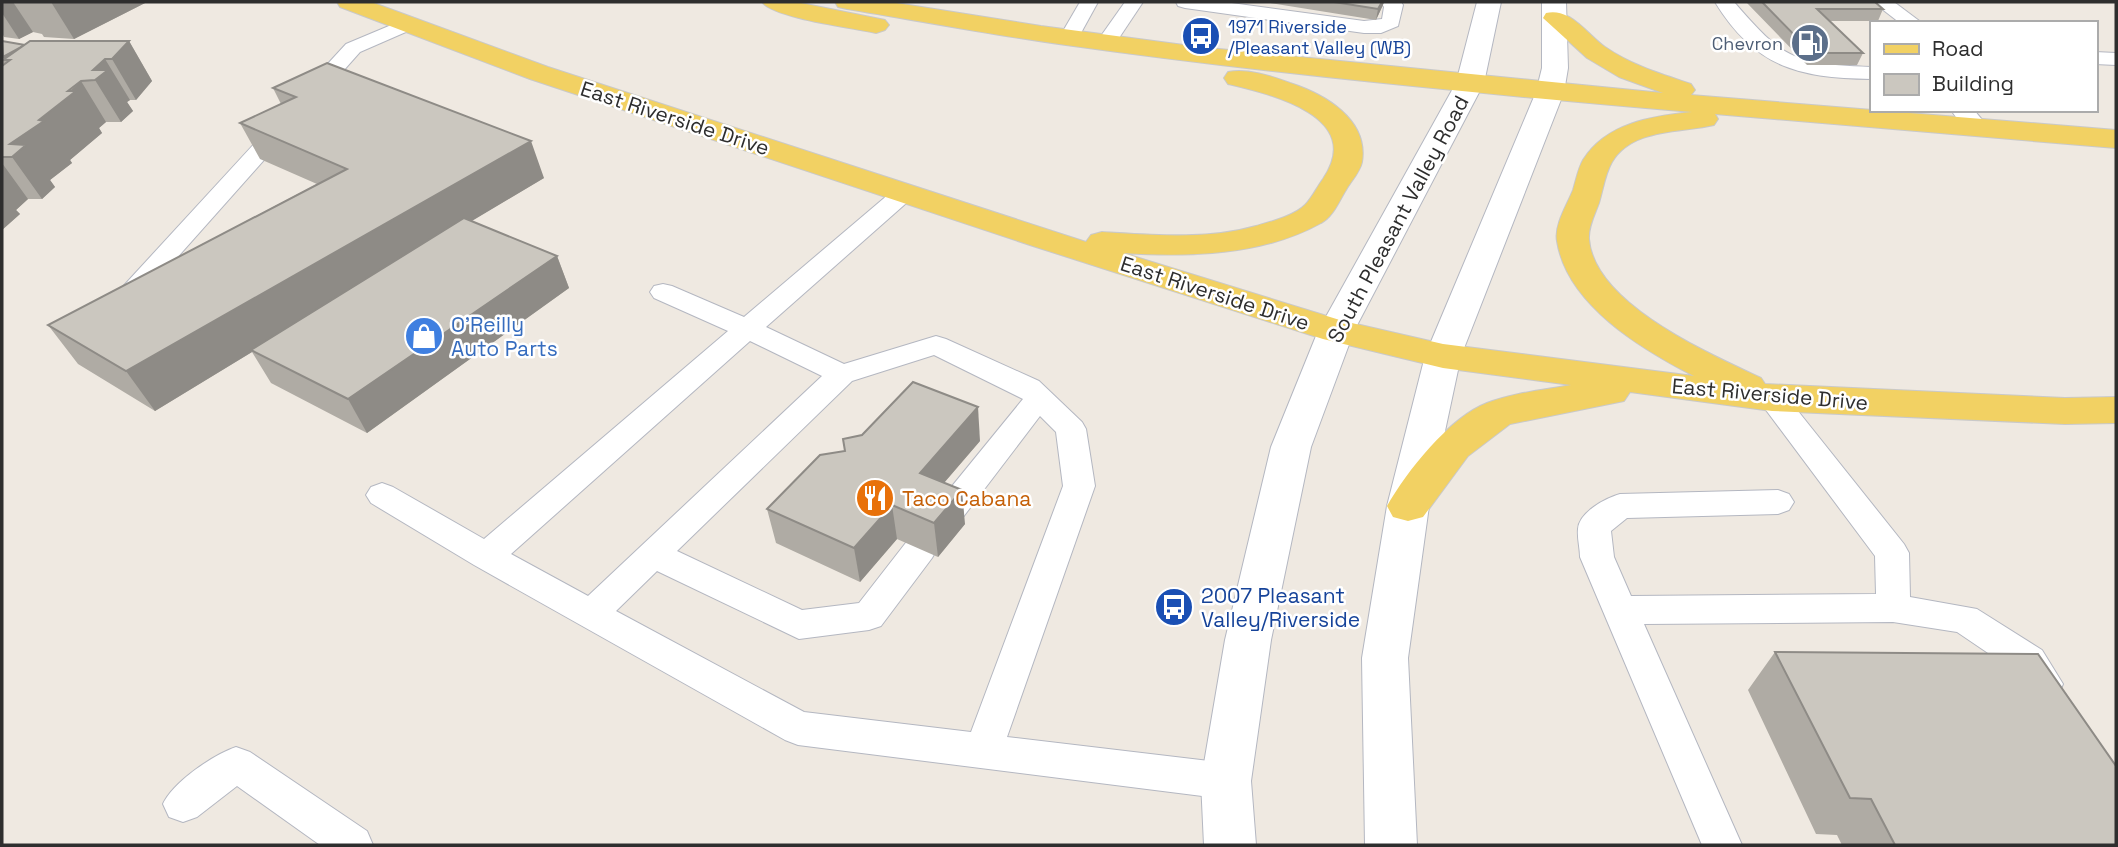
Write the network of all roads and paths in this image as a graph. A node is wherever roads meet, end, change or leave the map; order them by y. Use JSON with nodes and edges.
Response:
{"nodes":[{"id":1,"x":349,"y":2,"type":"edge"},
{"id":2,"x":774,"y":2,"type":"edge"},
{"id":3,"x":847,"y":2,"type":"edge"},
{"id":4,"x":1089,"y":2,"type":"edge"},
{"id":5,"x":1134,"y":2,"type":"edge"},
{"id":6,"x":1191,"y":2,"type":"edge"},
{"id":7,"x":1390,"y":2,"type":"edge"},
{"id":8,"x":1489,"y":2,"type":"edge"},
{"id":9,"x":1724,"y":2,"type":"edge"},
{"id":10,"x":1882,"y":2,"type":"edge"},
{"id":11,"x":1230,"y":5,"type":"edge"},
{"id":12,"x":1267,"y":8,"type":"edge"},
{"id":13,"x":1554,"y":10,"type":"edge"},
{"id":14,"x":1910,"y":21,"type":"edge"},
{"id":15,"x":408,"y":24,"type":"junction"},
{"id":16,"x":1069,"y":38,"type":"junction"},
{"id":17,"x":1106,"y":43,"type":"junction"},
{"id":18,"x":2097,"y":58,"type":"edge"},
{"id":19,"x":2116,"y":59,"type":"edge"},
{"id":20,"x":1870,"y":73,"type":"edge"},
{"id":21,"x":1470,"y":83,"type":"junction"},
{"id":22,"x":1550,"y":92,"type":"junction"},
{"id":23,"x":1732,"y":107,"type":"junction"},
{"id":24,"x":1779,"y":111,"type":"junction"},
{"id":25,"x":1970,"y":119,"type":"edge"},
{"id":26,"x":2116,"y":139,"type":"edge"},
{"id":27,"x":904,"y":193,"type":"junction"},
{"id":28,"x":1044,"y":239,"type":"junction"},
{"id":29,"x":663,"y":292,"type":"dead end"},
{"id":30,"x":113,"y":313,"type":"edge"},
{"id":31,"x":747,"y":329,"type":"junction"},
{"id":32,"x":1336,"y":331,"type":"junction"},
{"id":33,"x":1443,"y":356,"type":"junction"},
{"id":34,"x":842,"y":374,"type":"junction"},
{"id":35,"x":1686,"y":389,"type":"junction"},
{"id":36,"x":1039,"y":398,"type":"junction"},
{"id":37,"x":1772,"y":398,"type":"junction"},
{"id":38,"x":2116,"y":410,"type":"edge"},
{"id":39,"x":382,"y":495,"type":"dead end"},
{"id":40,"x":1778,"y":502,"type":"dead end"},
{"id":41,"x":1408,"y":506,"type":"junction"},
{"id":42,"x":946,"y":516,"type":"edge"},
{"id":43,"x":920,"y":549,"type":"edge"},
{"id":44,"x":652,"y":554,"type":"junction"},
{"id":45,"x":486,"y":556,"type":"junction"},
{"id":46,"x":1893,"y":608,"type":"junction"},
{"id":47,"x":1622,"y":610,"type":"junction"},
{"id":48,"x":591,"y":614,"type":"junction"},
{"id":49,"x":2060,"y":706,"type":"edge"},
{"id":50,"x":983,"y":750,"type":"junction"},
{"id":51,"x":1227,"y":781,"type":"junction"},
{"id":52,"x":183,"y":804,"type":"dead end"},
{"id":53,"x":354,"y":845,"type":"edge"},
{"id":54,"x":1230,"y":845,"type":"edge"},
{"id":55,"x":1391,"y":845,"type":"edge"},
{"id":56,"x":1721,"y":845,"type":"edge"}],
"edges":[{"from":1,"to":15,"type":"main road","name":"East Riverside Drive"},
{"from":2,"to":28,"type":"main road"},
{"from":3,"to":16,"type":"main road"},
{"from":4,"to":16,"type":"lane"},
{"from":5,"to":17,"type":"lane"},
{"from":6,"to":11,"type":"lane"},
{"from":7,"to":12,"type":"lane"},
{"from":8,"to":21,"type":"main road","name":"South Pleasant Valley Road"},
{"from":9,"to":20,"type":"lane"},
{"from":10,"to":14,"type":"lane"},
{"from":11,"to":12,"type":"lane"},
{"from":13,"to":22,"type":"main road"},
{"from":13,"to":23,"type":"main road"},
{"from":15,"to":27,"type":"main road","name":"East Riverside Drive"},
{"from":15,"to":30,"type":"lane"},
{"from":16,"to":17,"type":"main road"},
{"from":17,"to":21,"type":"main road"},
{"from":18,"to":19,"type":"lane"},
{"from":21,"to":22,"type":"main road"},
{"from":21,"to":32,"type":"main road","name":"South Pleasant Valley Road"},
{"from":22,"to":23,"type":"main road"},
{"from":22,"to":33,"type":"main road"},
{"from":23,"to":24,"type":"main road"},
{"from":24,"to":25,"type":"main road"},
{"from":24,"to":37,"type":"main road"},
{"from":25,"to":26,"type":"main road"},
{"from":27,"to":28,"type":"main road","name":"East Riverside Drive"},
{"from":27,"to":31,"type":"lane"},
{"from":28,"to":32,"type":"main road","name":"East Riverside Drive"},
{"from":29,"to":31,"type":"lane"},
{"from":31,"to":34,"type":"lane"},
{"from":31,"to":45,"type":"lane"},
{"from":32,"to":33,"type":"main road","name":"East Riverside Drive"},
{"from":32,"to":51,"type":"main road","name":"South Pleasant Valley Road"},
{"from":33,"to":35,"type":"main road","name":"East Riverside Drive"},
{"from":33,"to":41,"type":"main road"},
{"from":34,"to":36,"type":"lane"},
{"from":34,"to":44,"type":"lane"},
{"from":35,"to":37,"type":"main road","name":"East Riverside Drive"},
{"from":35,"to":41,"type":"main road"},
{"from":36,"to":42,"type":"lane"},
{"from":36,"to":50,"type":"lane"},
{"from":37,"to":38,"type":"main road","name":"East Riverside Drive"},
{"from":37,"to":46,"type":"lane"},
{"from":39,"to":45,"type":"lane"},
{"from":40,"to":47,"type":"lane"},
{"from":41,"to":55,"type":"main road"},
{"from":43,"to":44,"type":"lane"},
{"from":44,"to":48,"type":"lane"},
{"from":45,"to":48,"type":"lane"},
{"from":46,"to":47,"type":"lane"},
{"from":46,"to":49,"type":"lane"},
{"from":47,"to":56,"type":"lane"},
{"from":48,"to":50,"type":"lane"},
{"from":50,"to":51,"type":"lane"},
{"from":51,"to":54,"type":"main road","name":"South Pleasant Valley Road"},
{"from":52,"to":53,"type":"lane"}]}
